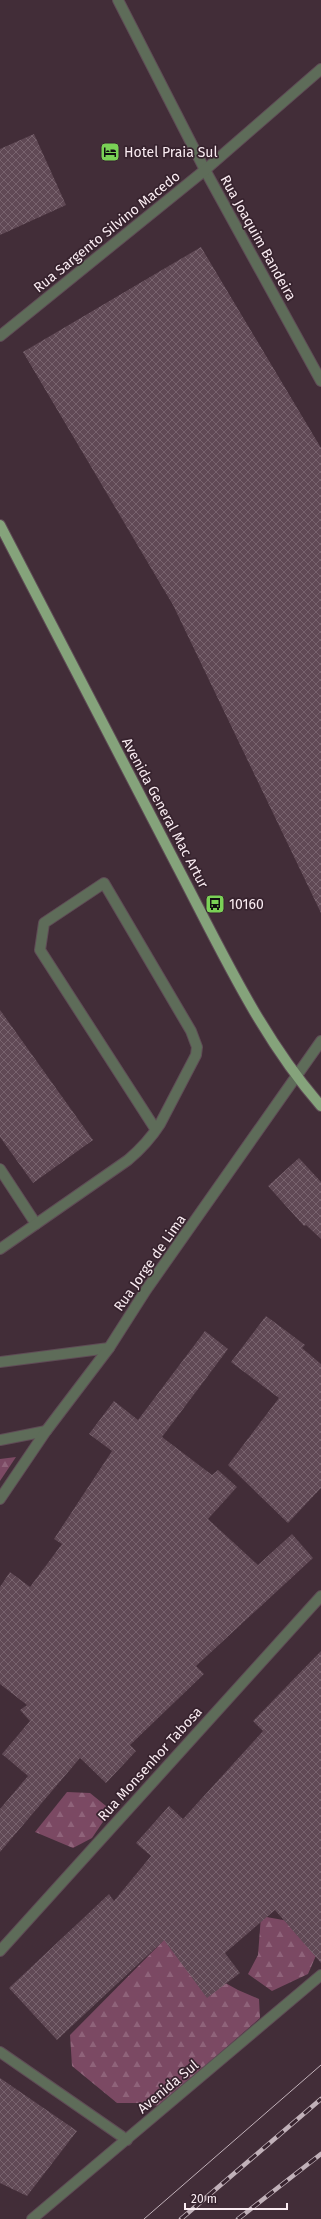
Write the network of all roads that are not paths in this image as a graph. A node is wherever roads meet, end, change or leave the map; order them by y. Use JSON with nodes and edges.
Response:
{"nodes":[{"id":1,"x":118,"y":0,"type":"edge"},
{"id":2,"x":321,"y":69,"type":"edge"},
{"id":3,"x":205,"y":170,"type":"junction"},
{"id":4,"x":0,"y":336,"type":"edge"},
{"id":5,"x":321,"y":381,"type":"edge"},
{"id":6,"x":0,"y":525,"type":"edge"},
{"id":7,"x":321,"y":1041,"type":"edge"},
{"id":8,"x":296,"y":1078,"type":"junction"},
{"id":9,"x":321,"y":1106,"type":"edge"},
{"id":10,"x":156,"y":1130,"type":"junction"},
{"id":11,"x":0,"y":1169,"type":"edge"},
{"id":12,"x":36,"y":1224,"type":"junction"},
{"id":13,"x":0,"y":1249,"type":"edge"},
{"id":14,"x":109,"y":1348,"type":"junction"},
{"id":15,"x":0,"y":1362,"type":"edge"},
{"id":16,"x":46,"y":1432,"type":"junction"},
{"id":17,"x":0,"y":1440,"type":"edge"},
{"id":18,"x":0,"y":1499,"type":"edge"},
{"id":19,"x":321,"y":1596,"type":"edge"},
{"id":20,"x":0,"y":1951,"type":"edge"},
{"id":21,"x":321,"y":1975,"type":"edge"},
{"id":22,"x":0,"y":2052,"type":"edge"},
{"id":23,"x":126,"y":2140,"type":"junction"},
{"id":24,"x":32,"y":2219,"type":"edge"}],
"edges":[{"from":1,"to":3,"type":"street","name":"Rua Joaquim Bandeira"},
{"from":2,"to":3,"type":"street","name":"Rua Sargento Silvino Macedo"},
{"from":3,"to":4,"type":"street","name":"Rua Sargento Silvino Macedo"},
{"from":3,"to":5,"type":"street","name":"Rua Joaquim Bandeira"},
{"from":6,"to":8,"type":"main road","name":"Avenida General Mac Artur"},
{"from":7,"to":8,"type":"street","name":"Rua Jorge de Lima"},
{"from":8,"to":9,"type":"main road","name":"Avenida General Mac Artur"},
{"from":8,"to":14,"type":"street","name":"Rua Jorge de Lima"},
{"from":10,"to":10,"type":"street"},
{"from":10,"to":12,"type":"street"},
{"from":11,"to":12,"type":"street"},
{"from":12,"to":13,"type":"street"},
{"from":14,"to":15,"type":"street"},
{"from":14,"to":16,"type":"street","name":"Rua Jorge de Lima"},
{"from":16,"to":17,"type":"street"},
{"from":16,"to":18,"type":"street","name":"Rua Jorge de Lima"},
{"from":19,"to":20,"type":"street","name":"Rua Monsenhor Tabosa"},
{"from":21,"to":23,"type":"street","name":"Avenida Sul"},
{"from":22,"to":23,"type":"street"},
{"from":23,"to":24,"type":"street","name":"Avenida Sul"}]}
